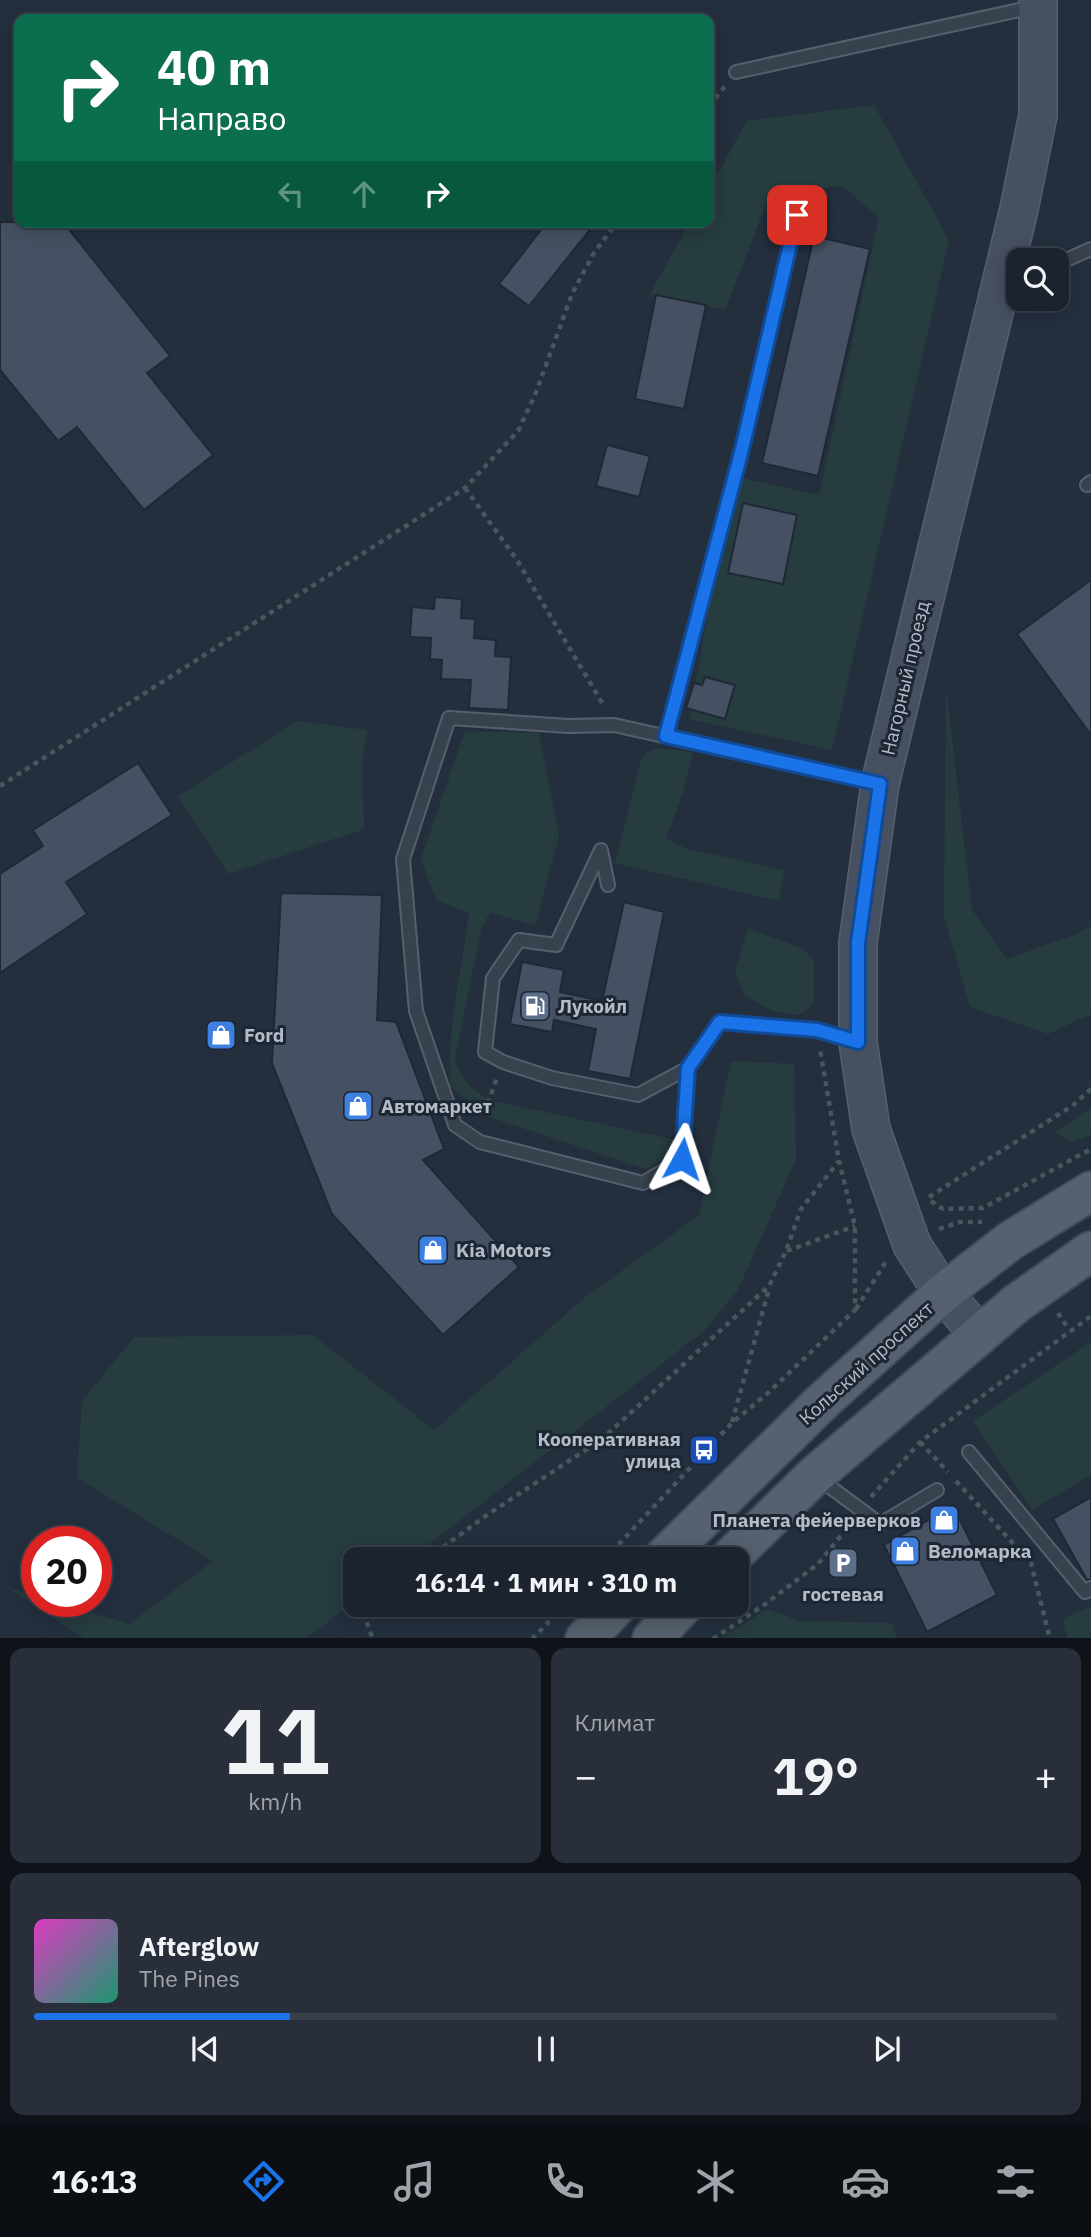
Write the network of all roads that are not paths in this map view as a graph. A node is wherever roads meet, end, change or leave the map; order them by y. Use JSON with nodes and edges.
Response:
{"nodes":[{"id":1,"x":1038,"y":3,"type":"edge"},
{"id":2,"x":736,"y":72,"type":"dead end"},
{"id":3,"x":797,"y":215,"type":"dead end"},
{"id":4,"x":1015,"y":248,"type":"edge"},
{"id":5,"x":1091,"y":249,"type":"edge"},
{"id":6,"x":1069,"y":259,"type":"edge"},
{"id":7,"x":1006,"y":289,"type":"edge"},
{"id":8,"x":666,"y":736,"type":"junction"},
{"id":9,"x":880,"y":784,"type":"junction"},
{"id":10,"x":608,"y":885,"type":"dead end"},
{"id":11,"x":858,"y":1042,"type":"junction"},
{"id":12,"x":688,"y":1068,"type":"junction"},
{"id":13,"x":1091,"y":1191,"type":"edge"},
{"id":14,"x":1091,"y":1251,"type":"edge"},
{"id":15,"x":943,"y":1293,"type":"junction"},
{"id":16,"x":980,"y":1335,"type":"junction"},
{"id":17,"x":969,"y":1452,"type":"dead end"},
{"id":18,"x":814,"y":1476,"type":"junction"},
{"id":19,"x":937,"y":1490,"type":"dead end"},
{"id":20,"x":674,"y":1547,"type":"edge"},
{"id":21,"x":741,"y":1547,"type":"edge"},
{"id":22,"x":1091,"y":1588,"type":"edge"},
{"id":23,"x":606,"y":1617,"type":"edge"},
{"id":24,"x":673,"y":1617,"type":"edge"},
{"id":25,"x":586,"y":1638,"type":"edge"},
{"id":26,"x":653,"y":1638,"type":"edge"}],
"edges":[{"from":1,"to":2,"type":"lane"},
{"from":1,"to":4,"type":"main road","name":"Нагорный проезд"},
{"from":3,"to":8,"type":"lane"},
{"from":5,"to":6,"type":"lane"},
{"from":7,"to":9,"type":"main road","name":"Нагорный проезд"},
{"from":8,"to":9,"type":"lane"},
{"from":8,"to":12,"type":"lane"},
{"from":9,"to":11,"type":"main road","name":"Нагорный проезд"},
{"from":10,"to":12,"type":"lane"},
{"from":11,"to":12,"type":"lane"},
{"from":11,"to":15,"type":"main road","name":"Нагорный проезд"},
{"from":13,"to":15,"type":"main road","name":"Кольский проспект"},
{"from":14,"to":16,"type":"main road"},
{"from":15,"to":16,"type":"main road","name":"Нагорный проезд"},
{"from":15,"to":20,"type":"main road","name":"Кольский проспект"},
{"from":16,"to":18,"type":"main road"},
{"from":17,"to":22,"type":"lane"},
{"from":18,"to":19,"type":"lane"},
{"from":18,"to":21,"type":"main road"},
{"from":23,"to":25,"type":"main road"},
{"from":24,"to":26,"type":"main road"}]}
